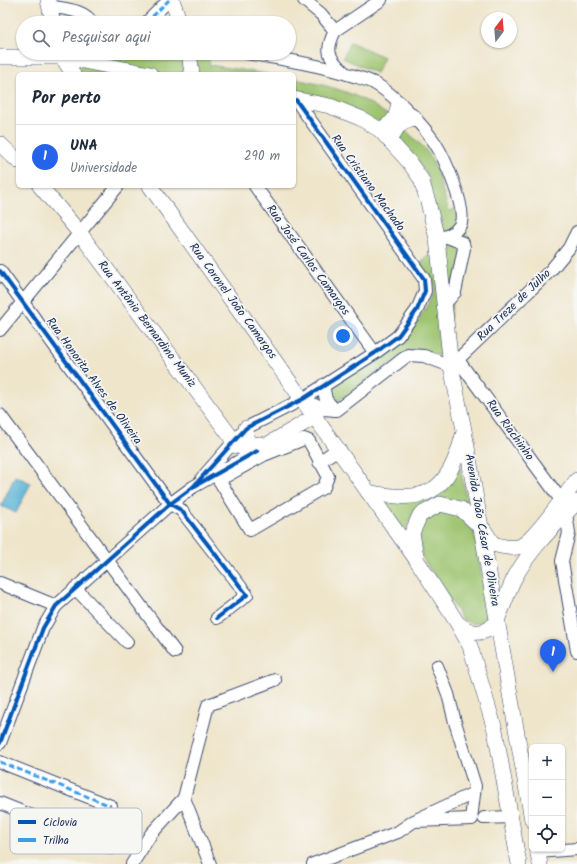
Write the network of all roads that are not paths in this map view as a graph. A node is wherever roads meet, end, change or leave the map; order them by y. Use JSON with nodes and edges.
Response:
{"nodes":[{"id":1,"x":169,"y":0,"type":"edge"},
{"id":2,"x":172,"y":0,"type":"edge"},
{"id":3,"x":304,"y":0,"type":"edge"},
{"id":4,"x":381,"y":0,"type":"edge"},
{"id":5,"x":48,"y":3,"type":"edge"},
{"id":6,"x":51,"y":16,"type":"edge"},
{"id":7,"x":86,"y":16,"type":"edge"},
{"id":8,"x":153,"y":16,"type":"edge"},
{"id":9,"x":178,"y":16,"type":"edge"},
{"id":10,"x":335,"y":31,"type":"junction"},
{"id":11,"x":0,"y":57,"type":"edge"},
{"id":12,"x":16,"y":57,"type":"edge"},
{"id":13,"x":70,"y":60,"type":"edge"},
{"id":14,"x":87,"y":60,"type":"edge"},
{"id":15,"x":191,"y":60,"type":"edge"},
{"id":16,"x":290,"y":60,"type":"edge"},
{"id":17,"x":73,"y":72,"type":"edge"},
{"id":18,"x":141,"y":72,"type":"edge"},
{"id":19,"x":192,"y":72,"type":"edge"},
{"id":20,"x":344,"y":73,"type":"junction"},
{"id":21,"x":296,"y":99,"type":"edge"},
{"id":22,"x":296,"y":100,"type":"edge"},
{"id":23,"x":399,"y":102,"type":"junction"},
{"id":24,"x":415,"y":118,"type":"junction"},
{"id":25,"x":385,"y":135,"type":"junction"},
{"id":26,"x":0,"y":144,"type":"edge"},
{"id":27,"x":16,"y":159,"type":"edge"},
{"id":28,"x":42,"y":188,"type":"edge"},
{"id":29,"x":116,"y":188,"type":"edge"},
{"id":30,"x":151,"y":188,"type":"edge"},
{"id":31,"x":256,"y":188,"type":"edge"},
{"id":32,"x":79,"y":232,"type":"junction"},
{"id":33,"x":577,"y":232,"type":"edge"},
{"id":34,"x":442,"y":238,"type":"junction"},
{"id":35,"x":573,"y":248,"type":"edge"},
{"id":36,"x":0,"y":271,"type":"edge"},
{"id":37,"x":24,"y":303,"type":"junction"},
{"id":38,"x":444,"y":304,"type":"junction"},
{"id":39,"x":0,"y":330,"type":"edge"},
{"id":40,"x":375,"y":353,"type":"junction"},
{"id":41,"x":455,"y":363,"type":"junction"},
{"id":42,"x":323,"y":386,"type":"junction"},
{"id":43,"x":303,"y":399,"type":"junction"},
{"id":44,"x":335,"y":410,"type":"junction"},
{"id":45,"x":0,"y":415,"type":"edge"},
{"id":46,"x":316,"y":416,"type":"junction"},
{"id":47,"x":246,"y":428,"type":"junction"},
{"id":48,"x":464,"y":430,"type":"junction"},
{"id":49,"x":233,"y":445,"type":"junction"},
{"id":50,"x":338,"y":449,"type":"junction"},
{"id":51,"x":264,"y":450,"type":"junction"},
{"id":52,"x":319,"y":462,"type":"junction"},
{"id":53,"x":577,"y":480,"type":"edge"},
{"id":54,"x":193,"y":487,"type":"junction"},
{"id":55,"x":368,"y":492,"type":"junction"},
{"id":56,"x":577,"y":502,"type":"edge"},
{"id":57,"x":170,"y":504,"type":"junction"},
{"id":58,"x":564,"y":507,"type":"junction"},
{"id":59,"x":481,"y":527,"type":"junction"},
{"id":60,"x":573,"y":536,"type":"edge"},
{"id":61,"x":416,"y":559,"type":"junction"},
{"id":62,"x":105,"y":560,"type":"junction"},
{"id":63,"x":0,"y":583,"type":"edge"},
{"id":64,"x":75,"y":588,"type":"junction"},
{"id":65,"x":56,"y":606,"type":"junction"},
{"id":66,"x":217,"y":618,"type":"dead end"},
{"id":67,"x":497,"y":619,"type":"junction"},
{"id":68,"x":458,"y":624,"type":"junction"},
{"id":69,"x":127,"y":642,"type":"dead end"},
{"id":70,"x":577,"y":651,"type":"edge"},
{"id":71,"x":175,"y":652,"type":"dead end"},
{"id":72,"x":437,"y":666,"type":"dead end"},
{"id":73,"x":275,"y":680,"type":"dead end"},
{"id":74,"x":0,"y":743,"type":"edge"},
{"id":75,"x":0,"y":762,"type":"edge"},
{"id":76,"x":474,"y":793,"type":"junction"},
{"id":77,"x":184,"y":798,"type":"junction"},
{"id":78,"x":0,"y":804,"type":"edge"},
{"id":79,"x":111,"y":806,"type":"dead end"},
{"id":80,"x":10,"y":808,"type":"edge"},
{"id":81,"x":531,"y":816,"type":"edge"},
{"id":82,"x":511,"y":817,"type":"junction"},
{"id":83,"x":476,"y":819,"type":"junction"},
{"id":84,"x":414,"y":821,"type":"junction"},
{"id":85,"x":142,"y":848,"type":"edge"},
{"id":86,"x":577,"y":849,"type":"edge"},
{"id":87,"x":138,"y":854,"type":"edge"},
{"id":88,"x":538,"y":855,"type":"edge"},
{"id":89,"x":132,"y":864,"type":"edge"},
{"id":90,"x":210,"y":864,"type":"edge"},
{"id":91,"x":313,"y":864,"type":"edge"},
{"id":92,"x":519,"y":864,"type":"edge"}],
"edges":[{"from":1,"to":8,"type":"street"},
{"from":2,"to":9,"type":"main road"},
{"from":3,"to":10,"type":"street"},
{"from":4,"to":10,"type":"street"},
{"from":5,"to":6,"type":"main road"},
{"from":5,"to":7,"type":"street"},
{"from":10,"to":20,"type":"street"},
{"from":11,"to":12,"type":"main road"},
{"from":13,"to":17,"type":"main road"},
{"from":14,"to":18,"type":"main road"},
{"from":15,"to":19,"type":"main road"},
{"from":16,"to":20,"type":"street"},
{"from":20,"to":23,"type":"street"},
{"from":21,"to":25,"type":"main road","name":"Avenida João César de Oliveira"},
{"from":22,"to":40,"type":"street","name":"Rua Cristiano Machado"},
{"from":23,"to":24,"type":"street"},
{"from":23,"to":25,"type":"main road"},
{"from":24,"to":25,"type":"main road"},
{"from":24,"to":34,"type":"street"},
{"from":25,"to":34,"type":"main road","name":"Avenida João César de Oliveira"},
{"from":26,"to":27,"type":"main road"},
{"from":28,"to":32,"type":"main road","name":"Rua Antônio Bernardino Muniz"},
{"from":29,"to":32,"type":"street"},
{"from":30,"to":43,"type":"main road","name":"Rua Coronel João Camargos"},
{"from":31,"to":40,"type":"street","name":"Rua José Carlos Camargos"},
{"from":32,"to":37,"type":"street"},
{"from":32,"to":49,"type":"main road","name":"Rua Antônio Bernardino Muniz"},
{"from":33,"to":35,"type":"street","name":"Rua Treze de Julho"},
{"from":34,"to":38,"type":"main road","name":"Avenida João César de Oliveira"},
{"from":34,"to":38,"type":"street"},
{"from":35,"to":41,"type":"street","name":"Rua Treze de Julho"},
{"from":36,"to":37,"type":"street","name":"Rua Honorita Alves de Oliveira"},
{"from":37,"to":39,"type":"street"},
{"from":37,"to":57,"type":"street","name":"Rua Honorita Alves de Oliveira"},
{"from":38,"to":41,"type":"main road","name":"Avenida João César de Oliveira"},
{"from":40,"to":42,"type":"street"},
{"from":41,"to":44,"type":"street"},
{"from":41,"to":48,"type":"main road","name":"Avenida João César de Oliveira"},
{"from":41,"to":58,"type":"street","name":"Rua Riachinho"},
{"from":42,"to":43,"type":"street"},
{"from":42,"to":44,"type":"street"},
{"from":43,"to":44,"type":"street"},
{"from":43,"to":46,"type":"main road","name":"Rua Coronel João Camargos"},
{"from":43,"to":47,"type":"street"},
{"from":45,"to":62,"type":"street"},
{"from":46,"to":50,"type":"main road"},
{"from":46,"to":51,"type":"main road"},
{"from":47,"to":49,"type":"street"},
{"from":47,"to":51,"type":"main road"},
{"from":48,"to":55,"type":"main road"},
{"from":48,"to":59,"type":"main road","name":"Avenida João César de Oliveira"},
{"from":49,"to":51,"type":"main road"},
{"from":49,"to":54,"type":"street"},
{"from":50,"to":52,"type":"street"},
{"from":50,"to":55,"type":"main road"},
{"from":51,"to":52,"type":"street"},
{"from":51,"to":52,"type":"street"},
{"from":51,"to":54,"type":"street"},
{"from":53,"to":58,"type":"main road"},
{"from":54,"to":57,"type":"street"},
{"from":55,"to":61,"type":"main road"},
{"from":56,"to":58,"type":"main road"},
{"from":57,"to":62,"type":"street"},
{"from":57,"to":66,"type":"street","name":"Rua Honorita Alves de Oliveira"},
{"from":58,"to":59,"type":"main road"},
{"from":58,"to":60,"type":"street","name":"Rua Riachinho"},
{"from":58,"to":67,"type":"main road"},
{"from":59,"to":61,"type":"main road"},
{"from":59,"to":67,"type":"main road","name":"Avenida João César de Oliveira"},
{"from":60,"to":70,"type":"street","name":"Rua Riachinho"},
{"from":61,"to":68,"type":"main road"},
{"from":62,"to":64,"type":"street"},
{"from":62,"to":71,"type":"street"},
{"from":63,"to":65,"type":"street"},
{"from":64,"to":65,"type":"street"},
{"from":64,"to":69,"type":"street"},
{"from":65,"to":74,"type":"street"},
{"from":67,"to":68,"type":"main road"},
{"from":67,"to":81,"type":"main road","name":"Avenida João César de Oliveira"},
{"from":68,"to":82,"type":"main road"},
{"from":72,"to":76,"type":"street"},
{"from":73,"to":77,"type":"street"},
{"from":75,"to":79,"type":"street"},
{"from":76,"to":83,"type":"street"},
{"from":76,"to":84,"type":"street"},
{"from":77,"to":85,"type":"street"},
{"from":77,"to":90,"type":"street"},
{"from":78,"to":80,"type":"street"},
{"from":82,"to":83,"type":"street"},
{"from":82,"to":92,"type":"main road"},
{"from":83,"to":84,"type":"street"},
{"from":84,"to":91,"type":"street"},
{"from":86,"to":88,"type":"street"},
{"from":87,"to":89,"type":"street"}]}
